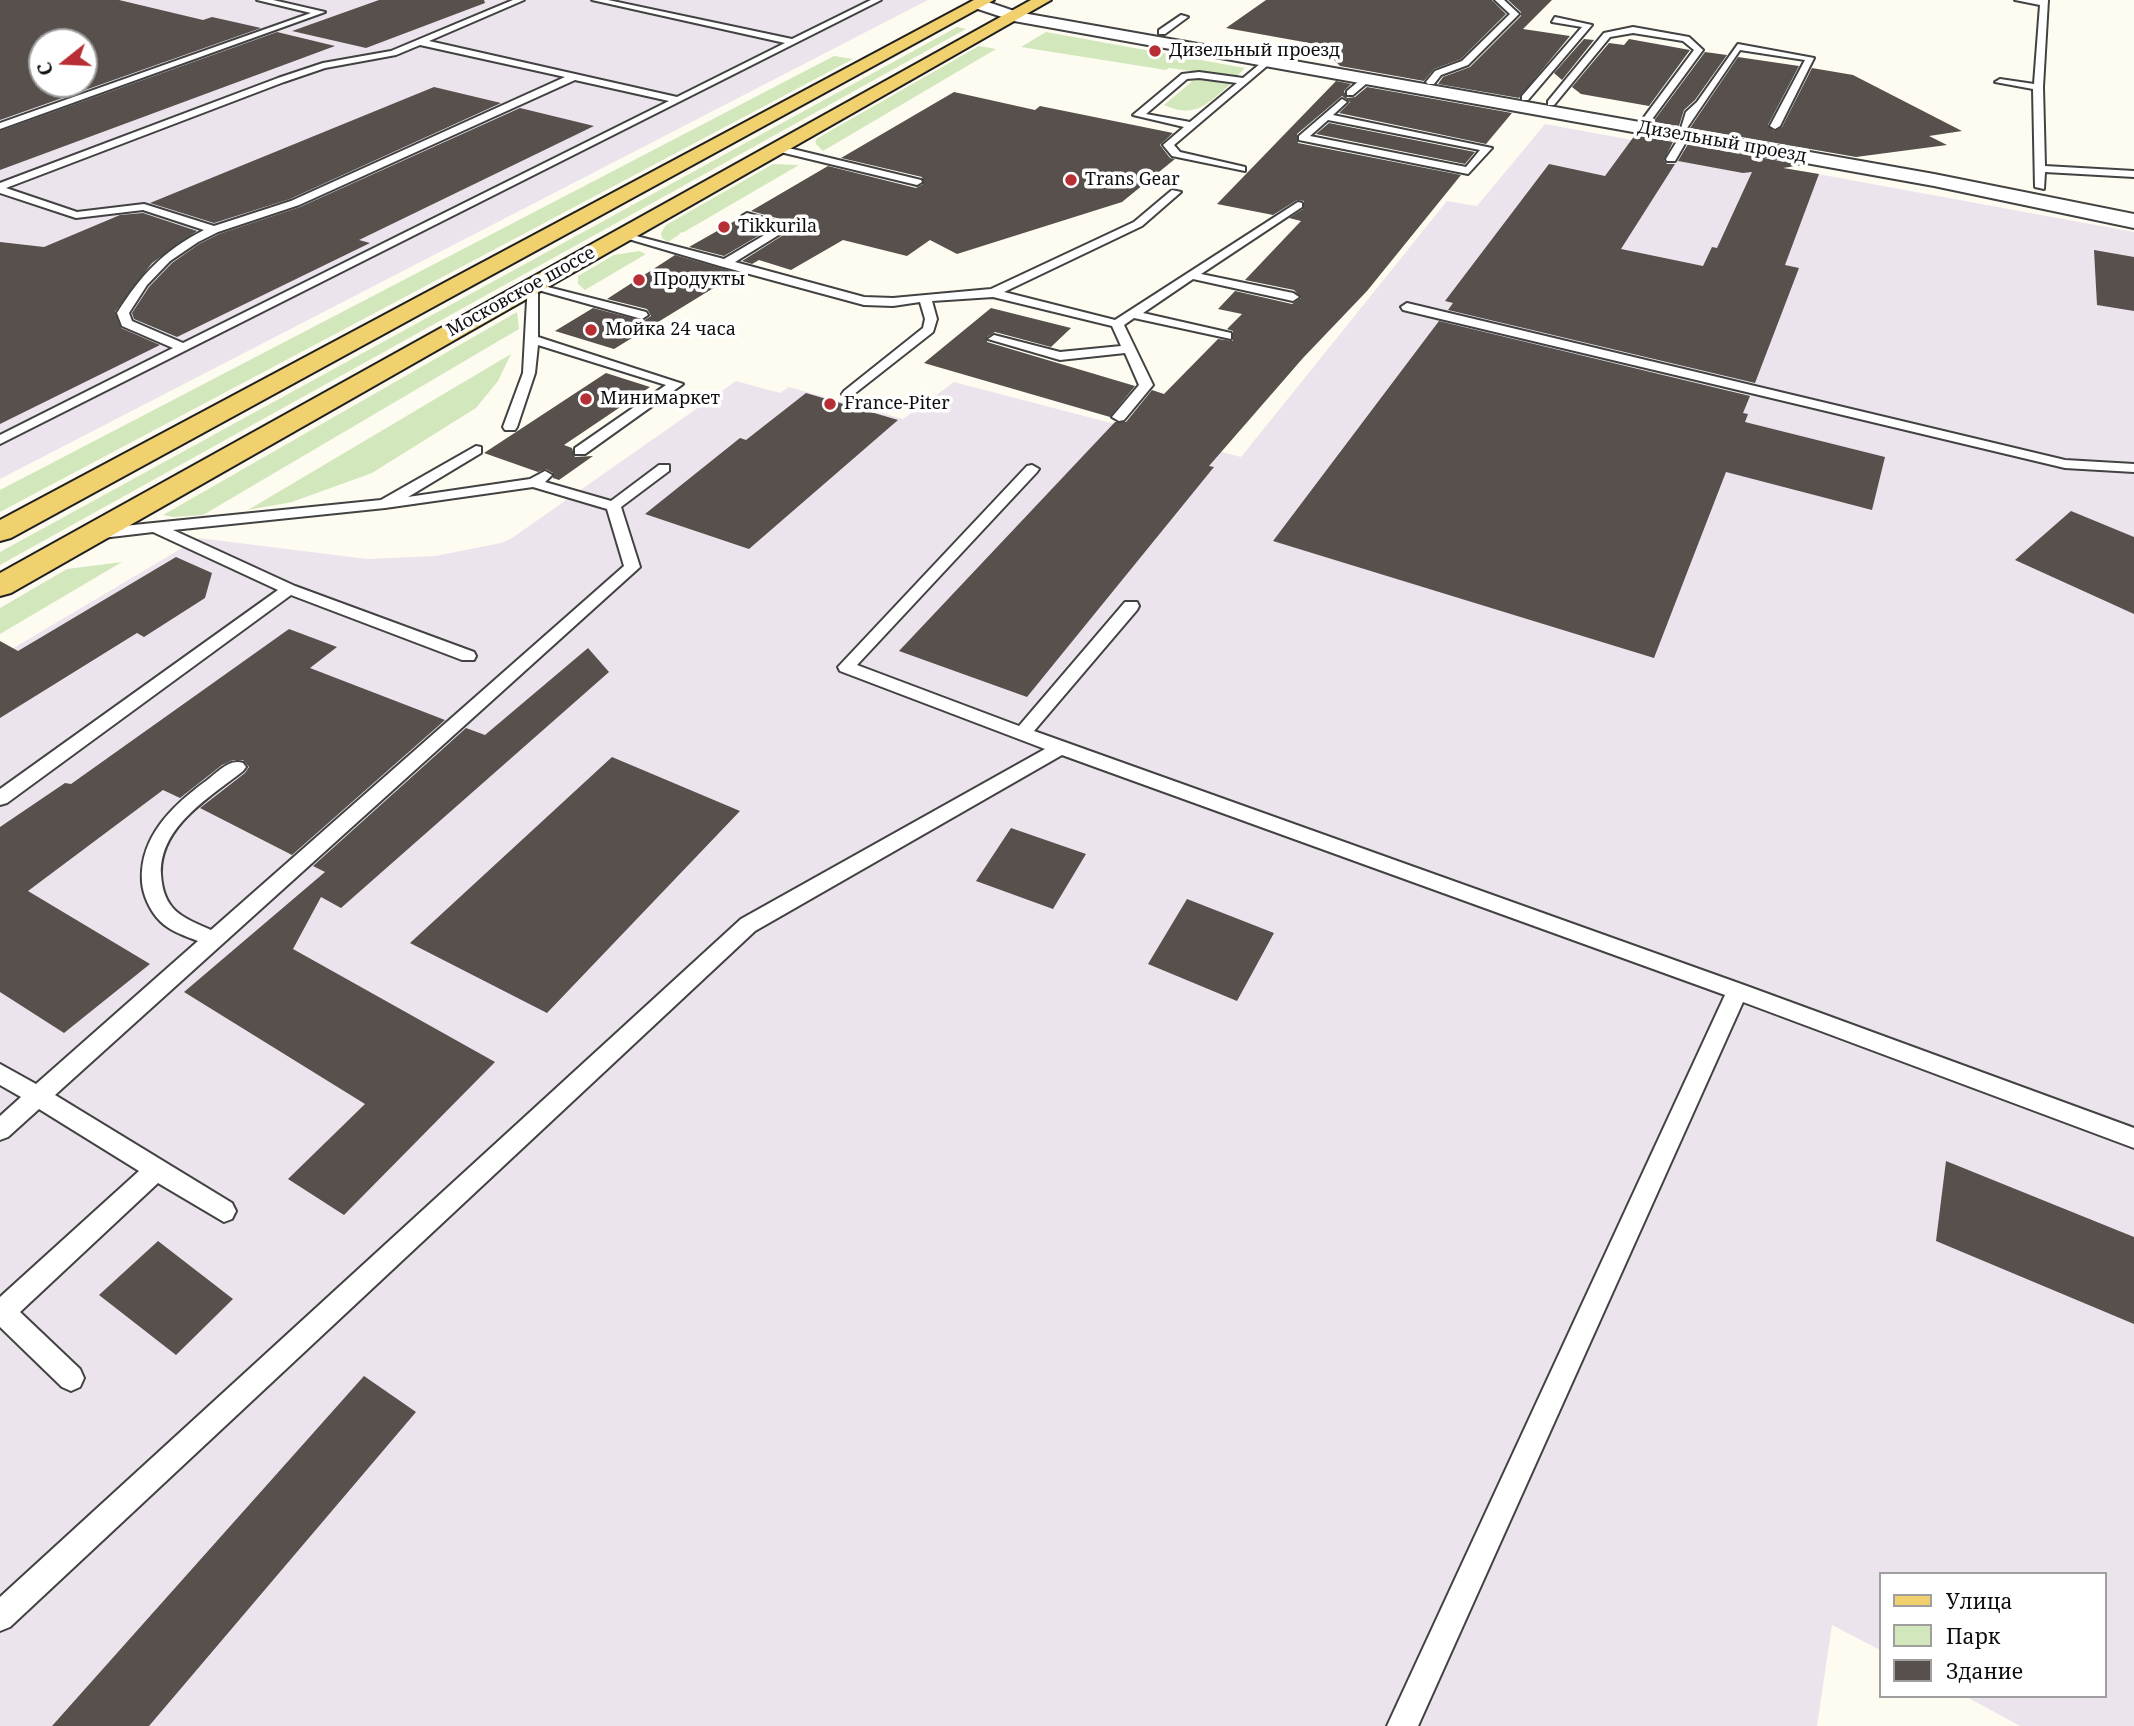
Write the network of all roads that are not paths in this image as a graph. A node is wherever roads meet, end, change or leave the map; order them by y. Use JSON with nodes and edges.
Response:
{"nodes":[{"id":1,"x":261,"y":0,"type":"edge"},
{"id":2,"x":311,"y":0,"type":"edge"},
{"id":3,"x":520,"y":0,"type":"edge"},
{"id":4,"x":596,"y":0,"type":"edge"},
{"id":5,"x":877,"y":0,"type":"edge"},
{"id":6,"x":1499,"y":0,"type":"edge"},
{"id":7,"x":2020,"y":0,"type":"edge"},
{"id":8,"x":2043,"y":1,"type":"edge"},
{"id":9,"x":982,"y":2,"type":"edge"},
{"id":10,"x":291,"y":6,"type":"junction"},
{"id":11,"x":1028,"y":8,"type":"edge"},
{"id":12,"x":1184,"y":17,"type":"dead end"},
{"id":13,"x":1555,"y":20,"type":"dead end"},
{"id":14,"x":1162,"y":32,"type":"junction"},
{"id":15,"x":794,"y":41,"type":"junction"},
{"id":16,"x":420,"y":42,"type":"junction"},
{"id":17,"x":1270,"y":60,"type":"junction"},
{"id":18,"x":573,"y":76,"type":"junction"},
{"id":19,"x":1367,"y":78,"type":"junction"},
{"id":20,"x":1244,"y":81,"type":"junction"},
{"id":21,"x":1431,"y":82,"type":"junction"},
{"id":22,"x":2000,"y":82,"type":"dead end"},
{"id":23,"x":2038,"y":88,"type":"junction"},
{"id":24,"x":1350,"y":93,"type":"dead end"},
{"id":25,"x":1525,"y":98,"type":"junction"},
{"id":26,"x":678,"y":100,"type":"junction"},
{"id":27,"x":1342,"y":102,"type":"dead end"},
{"id":28,"x":1550,"y":103,"type":"junction"},
{"id":29,"x":1326,"y":117,"type":"junction"},
{"id":30,"x":1647,"y":120,"type":"junction"},
{"id":31,"x":1190,"y":125,"type":"junction"},
{"id":32,"x":0,"y":126,"type":"edge"},
{"id":33,"x":1775,"y":126,"type":"dead end"},
{"id":34,"x":1685,"y":131,"type":"junction"},
{"id":35,"x":776,"y":148,"type":"junction"},
{"id":36,"x":1671,"y":159,"type":"dead end"},
{"id":37,"x":1241,"y":169,"type":"dead end"},
{"id":38,"x":2134,"y":174,"type":"edge"},
{"id":39,"x":2039,"y":178,"type":"junction"},
{"id":40,"x":917,"y":182,"type":"dead end"},
{"id":41,"x":0,"y":189,"type":"edge"},
{"id":42,"x":1176,"y":192,"type":"dead end"},
{"id":43,"x":1297,"y":205,"type":"dead end"},
{"id":44,"x":2134,"y":205,"type":"edge"},
{"id":45,"x":747,"y":216,"type":"dead end"},
{"id":46,"x":2134,"y":221,"type":"edge"},
{"id":47,"x":214,"y":230,"type":"junction"},
{"id":48,"x":621,"y":235,"type":"junction"},
{"id":49,"x":724,"y":264,"type":"junction"},
{"id":50,"x":1189,"y":275,"type":"junction"},
{"id":51,"x":532,"y":285,"type":"junction"},
{"id":52,"x":993,"y":293,"type":"junction"},
{"id":53,"x":1293,"y":297,"type":"dead end"},
{"id":54,"x":925,"y":298,"type":"junction"},
{"id":55,"x":1407,"y":307,"type":"dead end"},
{"id":56,"x":1133,"y":314,"type":"junction"},
{"id":57,"x":642,"y":315,"type":"dead end"},
{"id":58,"x":1117,"y":324,"type":"junction"},
{"id":59,"x":1227,"y":336,"type":"dead end"},
{"id":60,"x":532,"y":339,"type":"junction"},
{"id":61,"x":994,"y":339,"type":"dead end"},
{"id":62,"x":184,"y":348,"type":"junction"},
{"id":63,"x":1129,"y":349,"type":"junction"},
{"id":64,"x":849,"y":394,"type":"dead end"},
{"id":65,"x":1119,"y":417,"type":"dead end"},
{"id":66,"x":510,"y":427,"type":"dead end"},
{"id":67,"x":0,"y":440,"type":"edge"},
{"id":68,"x":476,"y":450,"type":"dead end"},
{"id":69,"x":580,"y":451,"type":"dead end"},
{"id":70,"x":664,"y":468,"type":"dead end"},
{"id":71,"x":2134,"y":468,"type":"edge"},
{"id":72,"x":1032,"y":469,"type":"dead end"},
{"id":73,"x":385,"y":505,"type":"junction"},
{"id":74,"x":613,"y":506,"type":"junction"},
{"id":75,"x":153,"y":527,"type":"junction"},
{"id":76,"x":0,"y":532,"type":"edge"},
{"id":77,"x":93,"y":534,"type":"junction"},
{"id":78,"x":0,"y":586,"type":"edge"},
{"id":79,"x":289,"y":589,"type":"junction"},
{"id":80,"x":1130,"y":606,"type":"dead end"},
{"id":81,"x":468,"y":656,"type":"dead end"},
{"id":82,"x":1022,"y":733,"type":"junction"},
{"id":83,"x":1061,"y":748,"type":"junction"},
{"id":84,"x":237,"y":767,"type":"dead end"},
{"id":85,"x":0,"y":798,"type":"edge"},
{"id":86,"x":212,"y":939,"type":"junction"},
{"id":87,"x":1737,"y":991,"type":"junction"},
{"id":88,"x":0,"y":1073,"type":"edge"},
{"id":89,"x":39,"y":1097,"type":"junction"},
{"id":90,"x":0,"y":1130,"type":"edge"},
{"id":91,"x":2134,"y":1138,"type":"edge"},
{"id":92,"x":157,"y":1169,"type":"junction"},
{"id":93,"x":224,"y":1211,"type":"dead end"},
{"id":94,"x":71,"y":1378,"type":"dead end"},
{"id":95,"x":0,"y":1617,"type":"edge"},
{"id":96,"x":1402,"y":1726,"type":"edge"}],
"edges":[{"from":1,"to":10,"type":"lane"},
{"from":2,"to":10,"type":"lane"},
{"from":3,"to":16,"type":"lane"},
{"from":4,"to":15,"type":"lane"},
{"from":5,"to":15,"type":"lane"},
{"from":6,"to":21,"type":"lane"},
{"from":7,"to":8,"type":"lane"},
{"from":8,"to":23,"type":"lane"},
{"from":9,"to":11,"type":"street","name":"Дизельный проезд"},
{"from":9,"to":76,"type":"main road","name":"Московское шоссе"},
{"from":10,"to":32,"type":"lane"},
{"from":11,"to":14,"type":"street","name":"Дизельный проезд"},
{"from":11,"to":17,"type":"street","name":"Дизельный проезд"},
{"from":11,"to":35,"type":"main road","name":"Московское шоссе"},
{"from":12,"to":14,"type":"lane"},
{"from":13,"to":25,"type":"lane"},
{"from":14,"to":21,"type":"street","name":"Дизельный проезд"},
{"from":15,"to":26,"type":"lane"},
{"from":16,"to":18,"type":"lane"},
{"from":16,"to":41,"type":"lane"},
{"from":17,"to":19,"type":"street","name":"Дизельный проезд"},
{"from":17,"to":20,"type":"lane"},
{"from":18,"to":26,"type":"lane"},
{"from":18,"to":47,"type":"lane"},
{"from":19,"to":24,"type":"lane"},
{"from":19,"to":34,"type":"street","name":"Дизельный проезд"},
{"from":20,"to":31,"type":"lane"},
{"from":20,"to":31,"type":"lane"},
{"from":21,"to":25,"type":"street","name":"Дизельный проезд"},
{"from":22,"to":23,"type":"lane"},
{"from":23,"to":39,"type":"lane"},
{"from":25,"to":28,"type":"street","name":"Дизельный проезд"},
{"from":26,"to":62,"type":"lane"},
{"from":27,"to":29,"type":"lane"},
{"from":28,"to":30,"type":"street","name":"Дизельный проезд"},
{"from":28,"to":30,"type":"lane"},
{"from":29,"to":29,"type":"lane"},
{"from":30,"to":34,"type":"street","name":"Дизельный проезд"},
{"from":31,"to":37,"type":"lane"},
{"from":33,"to":34,"type":"lane"},
{"from":34,"to":36,"type":"lane"},
{"from":34,"to":39,"type":"street","name":"Дизельный проезд"},
{"from":34,"to":46,"type":"street","name":"Дизельный проезд"},
{"from":35,"to":40,"type":"lane"},
{"from":35,"to":48,"type":"main road","name":"Московское шоссе"},
{"from":38,"to":39,"type":"lane"},
{"from":39,"to":44,"type":"street","name":"Дизельный проезд"},
{"from":41,"to":47,"type":"lane"},
{"from":42,"to":52,"type":"lane"},
{"from":43,"to":50,"type":"lane"},
{"from":45,"to":49,"type":"lane"},
{"from":47,"to":62,"type":"lane"},
{"from":48,"to":49,"type":"lane"},
{"from":48,"to":51,"type":"main road","name":"Московское шоссе"},
{"from":49,"to":54,"type":"lane"},
{"from":50,"to":53,"type":"lane"},
{"from":50,"to":56,"type":"lane"},
{"from":51,"to":57,"type":"lane"},
{"from":51,"to":60,"type":"lane"},
{"from":51,"to":77,"type":"main road","name":"Московское шоссе"},
{"from":52,"to":54,"type":"lane"},
{"from":52,"to":58,"type":"lane"},
{"from":54,"to":64,"type":"lane"},
{"from":55,"to":71,"type":"lane"},
{"from":56,"to":58,"type":"lane"},
{"from":56,"to":59,"type":"lane"},
{"from":58,"to":63,"type":"lane"},
{"from":60,"to":66,"type":"lane"},
{"from":60,"to":69,"type":"lane"},
{"from":61,"to":63,"type":"lane"},
{"from":62,"to":67,"type":"lane"},
{"from":63,"to":65,"type":"lane"},
{"from":68,"to":73,"type":"lane"},
{"from":70,"to":74,"type":"lane"},
{"from":72,"to":82,"type":"lane"},
{"from":73,"to":74,"type":"lane"},
{"from":73,"to":75,"type":"lane"},
{"from":74,"to":86,"type":"lane"},
{"from":75,"to":77,"type":"lane"},
{"from":75,"to":79,"type":"lane"},
{"from":77,"to":78,"type":"main road","name":"Московское шоссе"},
{"from":79,"to":81,"type":"lane"},
{"from":79,"to":85,"type":"lane"},
{"from":80,"to":82,"type":"lane"},
{"from":82,"to":83,"type":"lane"},
{"from":83,"to":87,"type":"lane"},
{"from":83,"to":95,"type":"lane"},
{"from":84,"to":86,"type":"lane"},
{"from":86,"to":89,"type":"lane"},
{"from":87,"to":91,"type":"lane"},
{"from":87,"to":96,"type":"lane"},
{"from":88,"to":89,"type":"lane"},
{"from":89,"to":90,"type":"lane"},
{"from":89,"to":92,"type":"lane"},
{"from":92,"to":93,"type":"lane"},
{"from":92,"to":94,"type":"lane"}]}
